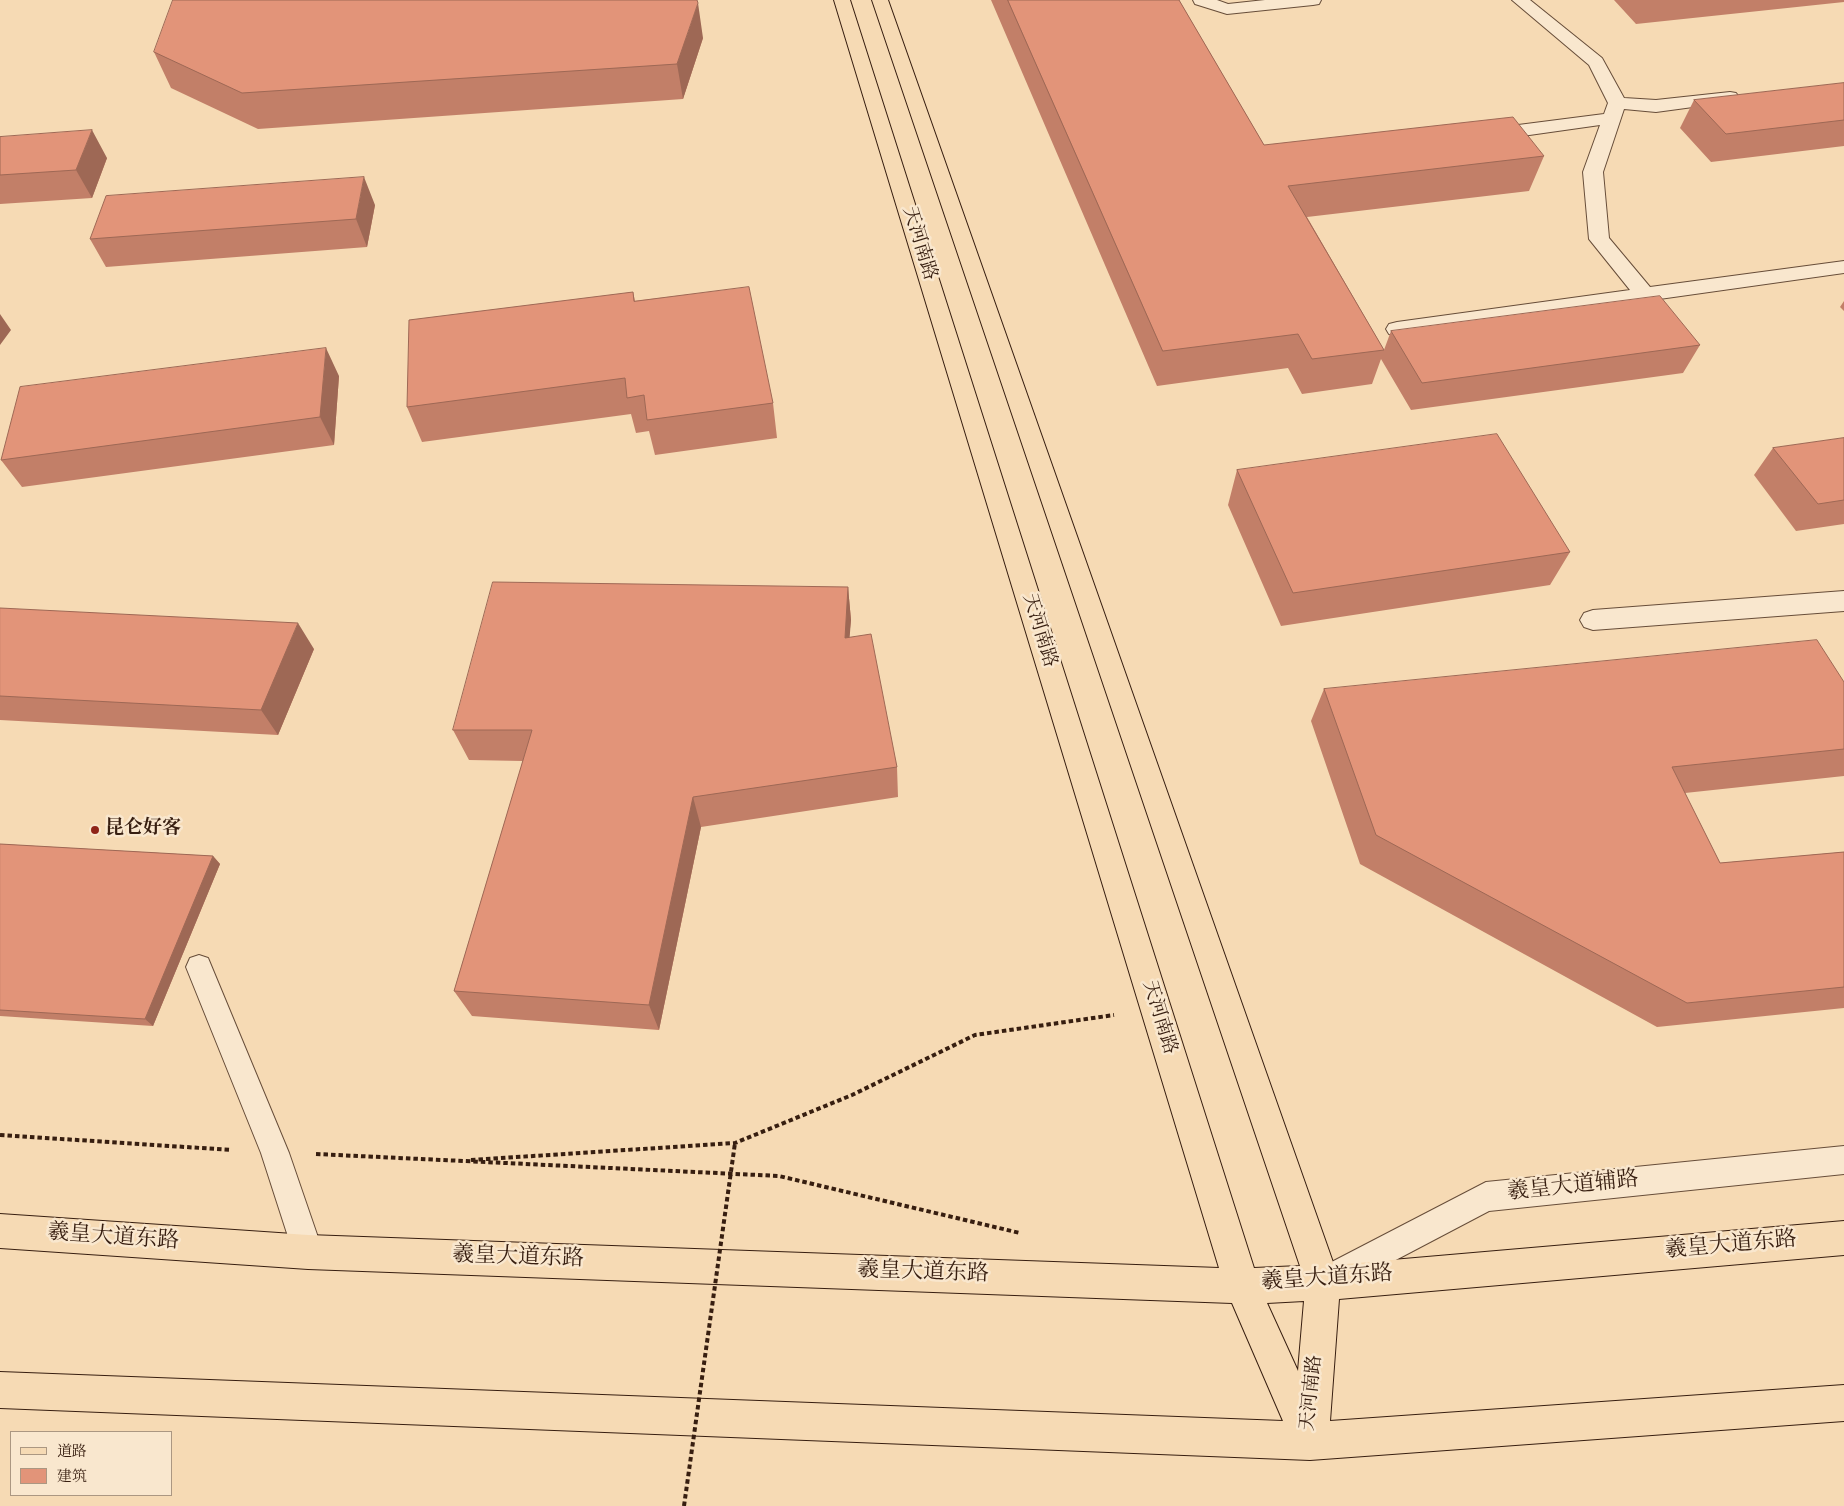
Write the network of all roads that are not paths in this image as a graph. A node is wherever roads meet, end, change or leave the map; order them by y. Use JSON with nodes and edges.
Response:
{"nodes":[{"id":1,"x":842,"y":0,"type":"edge"},
{"id":2,"x":880,"y":0,"type":"edge"},
{"id":3,"x":1202,"y":0,"type":"edge"},
{"id":4,"x":1314,"y":0,"type":"edge"},
{"id":5,"x":1520,"y":0,"type":"edge"},
{"id":6,"x":1745,"y":96,"type":"edge"},
{"id":7,"x":1614,"y":111,"type":"junction"},
{"id":8,"x":1466,"y":138,"type":"edge"},
{"id":9,"x":1844,"y":267,"type":"edge"},
{"id":10,"x":1646,"y":295,"type":"junction"},
{"id":11,"x":1397,"y":329,"type":"edge"},
{"id":12,"x":1844,"y":601,"type":"edge"},
{"id":13,"x":1593,"y":620,"type":"dead end"},
{"id":14,"x":199,"y":967,"type":"dead end"},
{"id":15,"x":1844,"y":1160,"type":"edge"},
{"id":16,"x":0,"y":1231,"type":"edge"},
{"id":17,"x":1844,"y":1238,"type":"edge"},
{"id":18,"x":308,"y":1252,"type":"junction"},
{"id":19,"x":1323,"y":1283,"type":"junction"},
{"id":20,"x":1242,"y":1286,"type":"junction"},
{"id":21,"x":0,"y":1390,"type":"edge"},
{"id":22,"x":1844,"y":1403,"type":"edge"},
{"id":23,"x":1310,"y":1441,"type":"junction"}],
"edges":[{"from":1,"to":20,"type":"main road","name":"天河南路"},
{"from":2,"to":19,"type":"main road","name":"天河南路"},
{"from":3,"to":4,"type":"street"},
{"from":5,"to":7,"type":"street"},
{"from":6,"to":7,"type":"street"},
{"from":7,"to":8,"type":"street"},
{"from":7,"to":10,"type":"street"},
{"from":9,"to":10,"type":"street"},
{"from":10,"to":11,"type":"street"},
{"from":12,"to":13,"type":"street"},
{"from":14,"to":18,"type":"lane"},
{"from":15,"to":19,"type":"lane","name":"羲皇大道辅路"},
{"from":16,"to":18,"type":"main road","name":"羲皇大道东路"},
{"from":17,"to":19,"type":"main road","name":"羲皇大道东路"},
{"from":18,"to":20,"type":"main road","name":"羲皇大道东路"},
{"from":19,"to":20,"type":"main road","name":"羲皇大道东路"},
{"from":19,"to":23,"type":"main road","name":"天河南路"},
{"from":20,"to":23,"type":"main road","name":"天河南路"},
{"from":21,"to":23,"type":"main road"},
{"from":22,"to":23,"type":"main road"}]}
